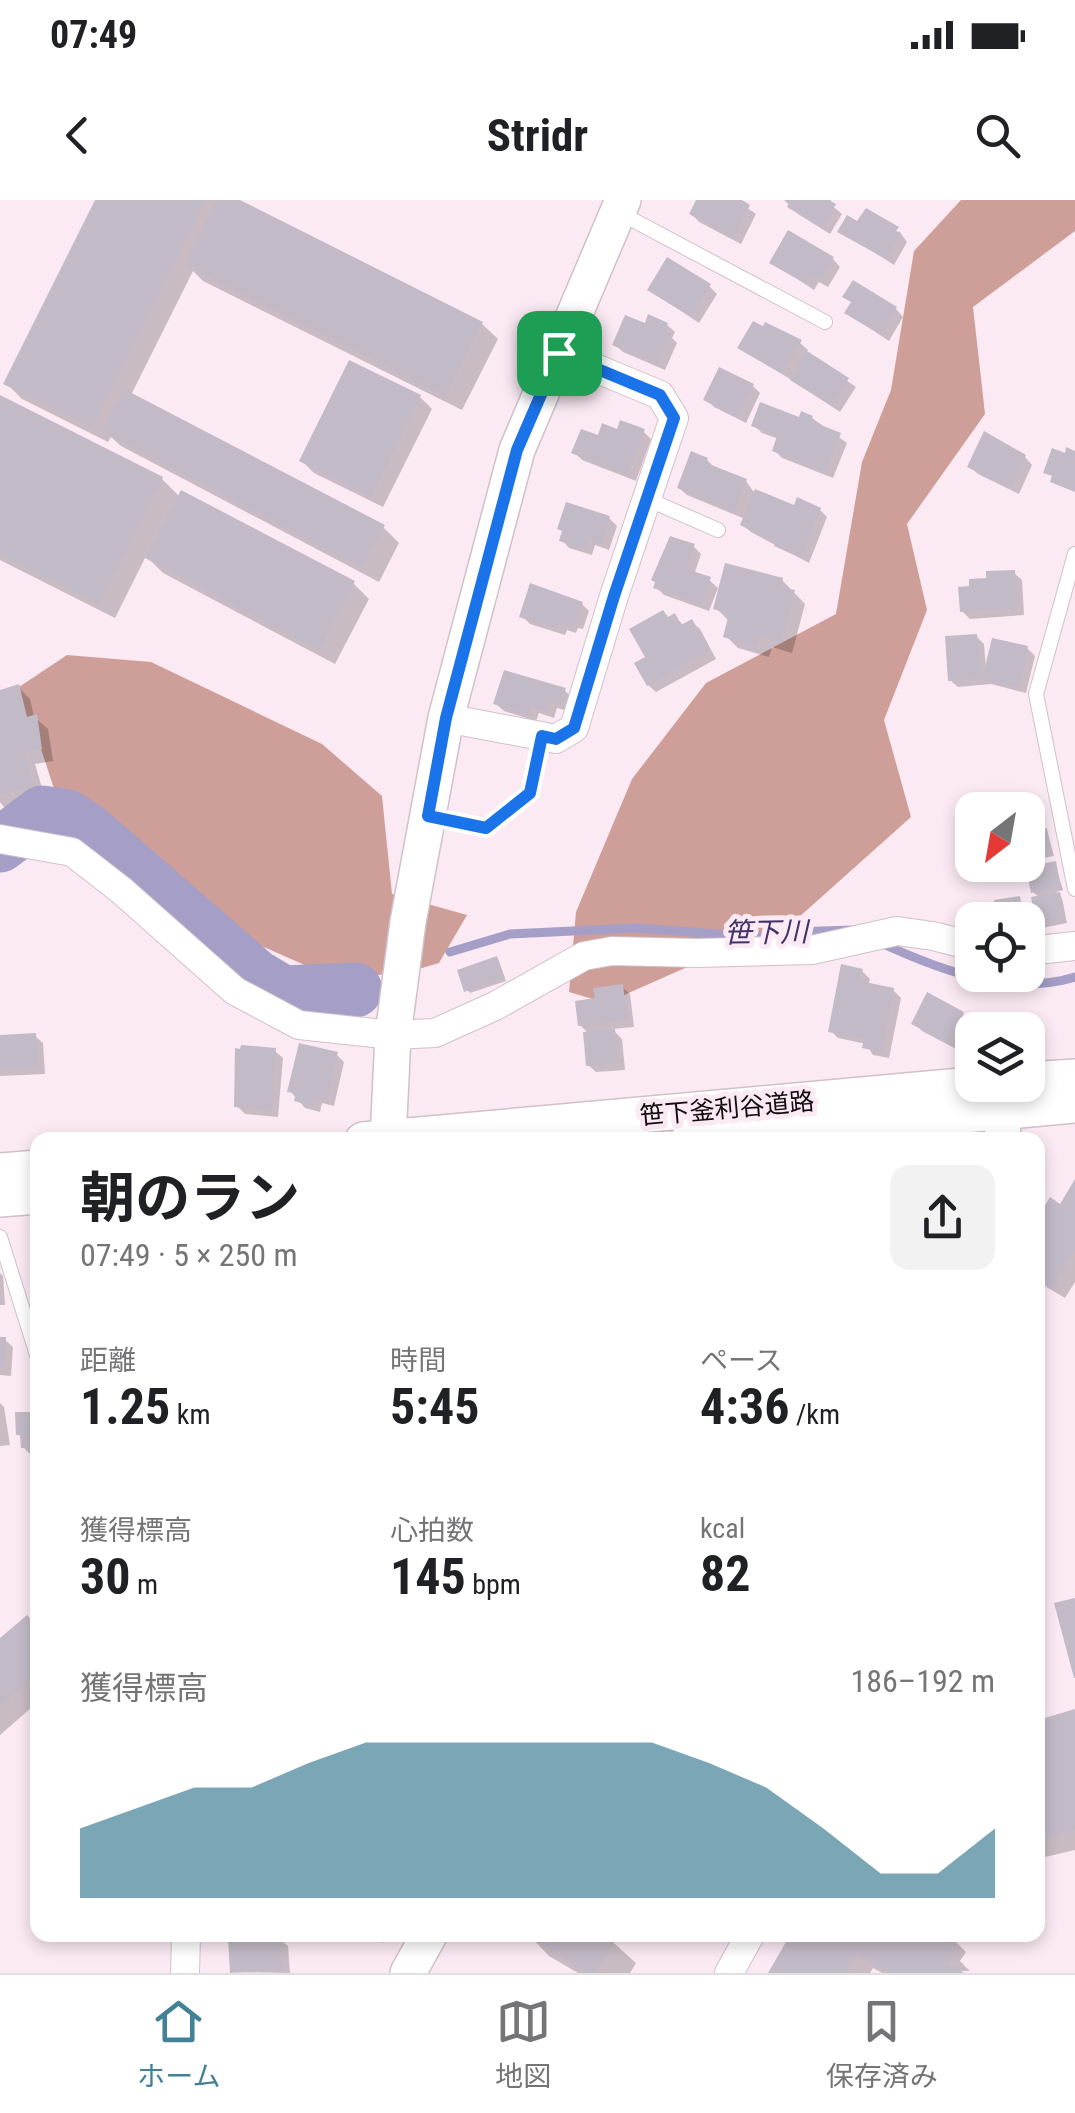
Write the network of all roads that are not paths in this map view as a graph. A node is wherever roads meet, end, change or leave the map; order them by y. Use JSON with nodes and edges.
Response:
{"nodes":[{"id":1,"x":618,"y":204,"type":"edge"},
{"id":2,"x":825,"y":322,"type":"dead end"},
{"id":3,"x":559,"y":353,"type":"junction"},
{"id":4,"x":646,"y":499,"type":"junction"},
{"id":5,"x":718,"y":530,"type":"dead end"},
{"id":6,"x":1075,"y":554,"type":"edge"},
{"id":7,"x":446,"y":718,"type":"junction"},
{"id":8,"x":542,"y":736,"type":"junction"},
{"id":9,"x":428,"y":816,"type":"junction"},
{"id":10,"x":0,"y":840,"type":"edge"},
{"id":11,"x":1075,"y":889,"type":"edge"},
{"id":12,"x":955,"y":942,"type":"edge"},
{"id":13,"x":1075,"y":946,"type":"edge"},
{"id":14,"x":1045,"y":949,"type":"edge"},
{"id":15,"x":393,"y":1035,"type":"junction"},
{"id":16,"x":1075,"y":1077,"type":"edge"},
{"id":17,"x":1045,"y":1079,"type":"edge"},
{"id":18,"x":955,"y":1087,"type":"edge"},
{"id":19,"x":1075,"y":1105,"type":"edge"},
{"id":20,"x":1002,"y":1112,"type":"edge"},
{"id":21,"x":381,"y":1132,"type":"edge"},
{"id":22,"x":457,"y":1132,"type":"edge"},
{"id":23,"x":778,"y":1132,"type":"edge"},
{"id":24,"x":30,"y":1169,"type":"edge"},
{"id":25,"x":0,"y":1171,"type":"edge"},
{"id":26,"x":30,"y":1197,"type":"edge"},
{"id":27,"x":0,"y":1200,"type":"edge"},
{"id":28,"x":0,"y":1237,"type":"edge"},
{"id":29,"x":30,"y":1333,"type":"edge"},
{"id":30,"x":186,"y":1942,"type":"edge"},
{"id":31,"x":425,"y":1942,"type":"edge"},
{"id":32,"x":746,"y":1942,"type":"edge"},
{"id":33,"x":185,"y":1973,"type":"edge"},
{"id":34,"x":408,"y":1973,"type":"edge"},
{"id":35,"x":729,"y":1973,"type":"edge"}],
"edges":[{"from":1,"to":2,"type":"lane"},
{"from":1,"to":3,"type":"street"},
{"from":3,"to":4,"type":"street"},
{"from":3,"to":7,"type":"street"},
{"from":4,"to":5,"type":"lane"},
{"from":4,"to":8,"type":"street"},
{"from":6,"to":11,"type":"lane"},
{"from":7,"to":8,"type":"street"},
{"from":7,"to":9,"type":"street"},
{"from":8,"to":9,"type":"lane"},
{"from":9,"to":15,"type":"street"},
{"from":10,"to":15,"type":"street"},
{"from":12,"to":15,"type":"street"},
{"from":13,"to":14,"type":"street"},
{"from":15,"to":21,"type":"street"},
{"from":16,"to":17,"type":"street"},
{"from":18,"to":22,"type":"street","name":"笹下釜利谷道路"},
{"from":19,"to":20,"type":"street","name":"笹下釜利谷道路"},
{"from":20,"to":23,"type":"street","name":"笹下釜利谷道路"},
{"from":24,"to":25,"type":"street"},
{"from":26,"to":27,"type":"street"},
{"from":28,"to":29,"type":"lane"},
{"from":30,"to":33,"type":"street"},
{"from":31,"to":34,"type":"street"},
{"from":32,"to":35,"type":"street"}]}
